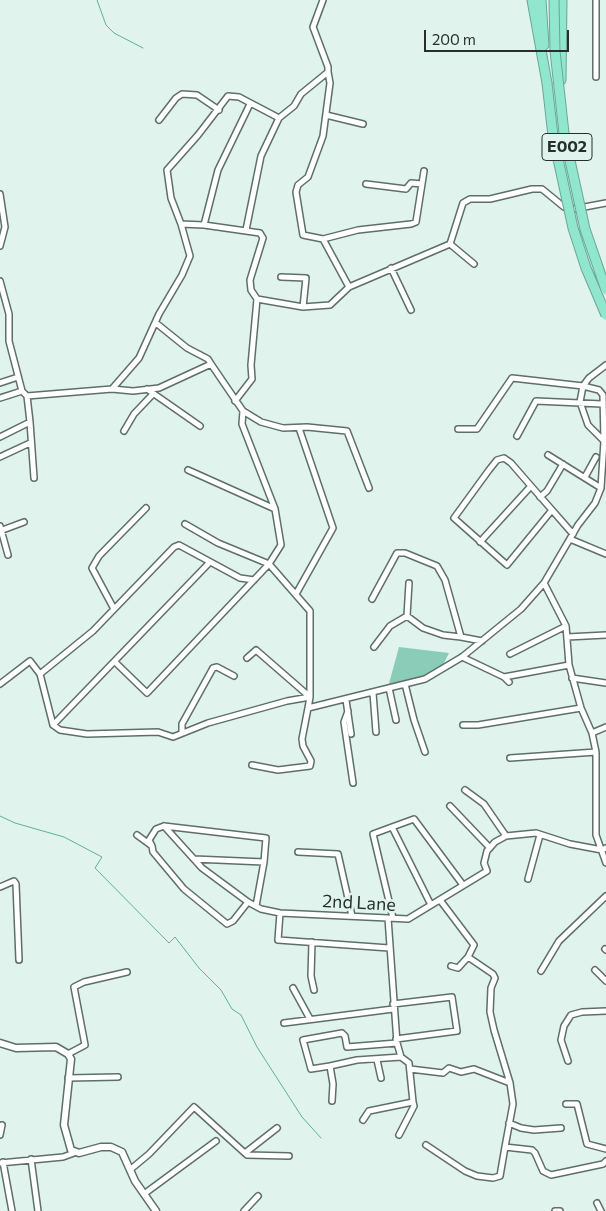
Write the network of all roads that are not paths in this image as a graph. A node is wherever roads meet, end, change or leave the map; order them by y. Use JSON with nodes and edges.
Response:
{"nodes":[{"id":1,"x":323,"y":0,"type":"edge"},
{"id":2,"x":532,"y":0,"type":"edge"},
{"id":3,"x":541,"y":0,"type":"edge"},
{"id":4,"x":554,"y":0,"type":"edge"},
{"id":5,"x":562,"y":0,"type":"edge"},
{"id":6,"x":596,"y":0,"type":"edge"},
{"id":7,"x":328,"y":72,"type":"junction"},
{"id":8,"x":596,"y":77,"type":"dead end"},
{"id":9,"x":547,"y":83,"type":"junction"},
{"id":10,"x":250,"y":104,"type":"junction"},
{"id":11,"x":561,"y":107,"type":"junction"},
{"id":12,"x":219,"y":110,"type":"junction"},
{"id":13,"x":326,"y":115,"type":"junction"},
{"id":14,"x":279,"y":118,"type":"junction"},
{"id":15,"x":159,"y":120,"type":"dead end"},
{"id":16,"x":363,"y":124,"type":"dead end"},
{"id":17,"x":424,"y":171,"type":"dead end"},
{"id":18,"x":366,"y":184,"type":"dead end"},
{"id":19,"x":422,"y":184,"type":"junction"},
{"id":20,"x":0,"y":194,"type":"edge"},
{"id":21,"x":606,"y":203,"type":"edge"},
{"id":22,"x":181,"y":224,"type":"junction"},
{"id":23,"x":204,"y":225,"type":"junction"},
{"id":24,"x":246,"y":230,"type":"junction"},
{"id":25,"x":323,"y":240,"type":"junction"},
{"id":26,"x":450,"y":244,"type":"junction"},
{"id":27,"x":0,"y":246,"type":"edge"},
{"id":28,"x":474,"y":264,"type":"dead end"},
{"id":29,"x":391,"y":268,"type":"junction"},
{"id":30,"x":281,"y":277,"type":"dead end"},
{"id":31,"x":0,"y":281,"type":"edge"},
{"id":32,"x":349,"y":287,"type":"junction"},
{"id":33,"x":606,"y":290,"type":"edge"},
{"id":34,"x":257,"y":299,"type":"junction"},
{"id":35,"x":303,"y":308,"type":"junction"},
{"id":36,"x":411,"y":310,"type":"dead end"},
{"id":37,"x":606,"y":315,"type":"edge"},
{"id":38,"x":156,"y":323,"type":"junction"},
{"id":39,"x":211,"y":364,"type":"junction"},
{"id":40,"x":606,"y":365,"type":"edge"},
{"id":41,"x":18,"y":376,"type":"junction"},
{"id":42,"x":0,"y":384,"type":"edge"},
{"id":43,"x":583,"y":386,"type":"junction"},
{"id":44,"x":112,"y":389,"type":"junction"},
{"id":45,"x":146,"y":389,"type":"junction"},
{"id":46,"x":22,"y":391,"type":"junction"},
{"id":47,"x":153,"y":394,"type":"junction"},
{"id":48,"x":26,"y":396,"type":"junction"},
{"id":49,"x":0,"y":398,"type":"edge"},
{"id":50,"x":235,"y":401,"type":"junction"},
{"id":51,"x":580,"y":402,"type":"junction"},
{"id":52,"x":602,"y":404,"type":"junction"},
{"id":53,"x":243,"y":411,"type":"junction"},
{"id":54,"x":30,"y":422,"type":"junction"},
{"id":55,"x":200,"y":426,"type":"dead end"},
{"id":56,"x":299,"y":428,"type":"junction"},
{"id":57,"x":458,"y":429,"type":"dead end"},
{"id":58,"x":124,"y":432,"type":"dead end"},
{"id":59,"x":517,"y":436,"type":"dead end"},
{"id":60,"x":0,"y":437,"type":"edge"},
{"id":61,"x":604,"y":441,"type":"junction"},
{"id":62,"x":30,"y":442,"type":"junction"},
{"id":63,"x":548,"y":456,"type":"dead end"},
{"id":64,"x":0,"y":457,"type":"edge"},
{"id":65,"x":596,"y":457,"type":"dead end"},
{"id":66,"x":563,"y":464,"type":"junction"},
{"id":67,"x":188,"y":470,"type":"dead end"},
{"id":68,"x":585,"y":477,"type":"junction"},
{"id":69,"x":34,"y":478,"type":"dead end"},
{"id":70,"x":531,"y":486,"type":"junction"},
{"id":71,"x":369,"y":488,"type":"dead end"},
{"id":72,"x":601,"y":488,"type":"junction"},
{"id":73,"x":540,"y":497,"type":"junction"},
{"id":74,"x":146,"y":508,"type":"dead end"},
{"id":75,"x":274,"y":509,"type":"junction"},
{"id":76,"x":552,"y":510,"type":"junction"},
{"id":77,"x":24,"y":522,"type":"dead end"},
{"id":78,"x":185,"y":524,"type":"dead end"},
{"id":79,"x":0,"y":529,"type":"edge"},
{"id":80,"x":572,"y":537,"type":"junction"},
{"id":81,"x":480,"y":542,"type":"junction"},
{"id":82,"x":606,"y":554,"type":"edge"},
{"id":83,"x":8,"y":555,"type":"dead end"},
{"id":84,"x":210,"y":562,"type":"junction"},
{"id":85,"x":269,"y":564,"type":"junction"},
{"id":86,"x":254,"y":580,"type":"junction"},
{"id":87,"x":408,"y":583,"type":"dead end"},
{"id":88,"x":544,"y":583,"type":"junction"},
{"id":89,"x":296,"y":594,"type":"junction"},
{"id":90,"x":372,"y":599,"type":"dead end"},
{"id":91,"x":114,"y":609,"type":"junction"},
{"id":92,"x":407,"y":616,"type":"junction"},
{"id":93,"x":566,"y":626,"type":"junction"},
{"id":94,"x":606,"y":635,"type":"edge"},
{"id":95,"x":461,"y":637,"type":"junction"},
{"id":96,"x":568,"y":637,"type":"junction"},
{"id":97,"x":482,"y":641,"type":"junction"},
{"id":98,"x":374,"y":647,"type":"dead end"},
{"id":99,"x":510,"y":654,"type":"dead end"},
{"id":100,"x":462,"y":657,"type":"junction"},
{"id":101,"x":247,"y":658,"type":"dead end"},
{"id":102,"x":115,"y":662,"type":"junction"},
{"id":103,"x":568,"y":665,"type":"junction"},
{"id":104,"x":40,"y":674,"type":"junction"},
{"id":105,"x":234,"y":676,"type":"dead end"},
{"id":106,"x":504,"y":677,"type":"junction"},
{"id":107,"x":572,"y":678,"type":"junction"},
{"id":108,"x":509,"y":682,"type":"dead end"},
{"id":109,"x":606,"y":683,"type":"edge"},
{"id":110,"x":0,"y":684,"type":"edge"},
{"id":111,"x":405,"y":684,"type":"junction"},
{"id":112,"x":389,"y":688,"type":"junction"},
{"id":113,"x":373,"y":693,"type":"junction"},
{"id":114,"x":310,"y":698,"type":"junction"},
{"id":115,"x":346,"y":700,"type":"junction"},
{"id":116,"x":308,"y":708,"type":"junction"},
{"id":117,"x":580,"y":708,"type":"junction"},
{"id":118,"x":348,"y":711,"type":"junction"},
{"id":119,"x":396,"y":720,"type":"dead end"},
{"id":120,"x":54,"y":725,"type":"junction"},
{"id":121,"x":463,"y":725,"type":"dead end"},
{"id":122,"x":606,"y":727,"type":"edge"},
{"id":123,"x":182,"y":732,"type":"junction"},
{"id":124,"x":376,"y":732,"type":"dead end"},
{"id":125,"x":592,"y":733,"type":"junction"},
{"id":126,"x":351,"y":734,"type":"dead end"},
{"id":127,"x":425,"y":752,"type":"dead end"},
{"id":128,"x":596,"y":752,"type":"junction"},
{"id":129,"x":510,"y":758,"type":"dead end"},
{"id":130,"x":252,"y":766,"type":"dead end"},
{"id":131,"x":353,"y":783,"type":"dead end"},
{"id":132,"x":465,"y":790,"type":"dead end"},
{"id":133,"x":450,"y":806,"type":"dead end"},
{"id":134,"x":164,"y":826,"type":"junction"},
{"id":135,"x":392,"y":827,"type":"junction"},
{"id":136,"x":540,"y":834,"type":"junction"},
{"id":137,"x":137,"y":835,"type":"dead end"},
{"id":138,"x":506,"y":836,"type":"junction"},
{"id":139,"x":152,"y":846,"type":"junction"},
{"id":140,"x":490,"y":848,"type":"junction"},
{"id":141,"x":604,"y":849,"type":"edge"},
{"id":142,"x":298,"y":852,"type":"dead end"},
{"id":143,"x":194,"y":859,"type":"junction"},
{"id":144,"x":264,"y":862,"type":"junction"},
{"id":145,"x":606,"y":863,"type":"edge"},
{"id":146,"x":528,"y":879,"type":"dead end"},
{"id":147,"x":463,"y":885,"type":"junction"},
{"id":148,"x":0,"y":886,"type":"edge"},
{"id":149,"x":606,"y":896,"type":"edge"},
{"id":150,"x":440,"y":900,"type":"junction"},
{"id":151,"x":248,"y":902,"type":"junction"},
{"id":152,"x":431,"y":905,"type":"junction"},
{"id":153,"x":256,"y":906,"type":"junction"},
{"id":154,"x":280,"y":913,"type":"junction"},
{"id":155,"x":352,"y":916,"type":"junction"},
{"id":156,"x":390,"y":918,"type":"junction"},
{"id":157,"x":312,"y":942,"type":"junction"},
{"id":158,"x":389,"y":948,"type":"junction"},
{"id":159,"x":468,"y":957,"type":"junction"},
{"id":160,"x":20,"y":960,"type":"dead end"},
{"id":161,"x":451,"y":966,"type":"dead end"},
{"id":162,"x":595,"y":970,"type":"dead end"},
{"id":163,"x":541,"y":971,"type":"dead end"},
{"id":164,"x":127,"y":972,"type":"dead end"},
{"id":165,"x":606,"y":981,"type":"edge"},
{"id":166,"x":293,"y":988,"type":"dead end"},
{"id":167,"x":314,"y":990,"type":"dead end"},
{"id":168,"x":393,"y":1006,"type":"junction"},
{"id":169,"x":606,"y":1010,"type":"edge"},
{"id":170,"x":310,"y":1019,"type":"junction"},
{"id":171,"x":284,"y":1023,"type":"dead end"},
{"id":172,"x":396,"y":1041,"type":"junction"},
{"id":173,"x":0,"y":1043,"type":"edge"},
{"id":174,"x":68,"y":1054,"type":"junction"},
{"id":175,"x":402,"y":1057,"type":"junction"},
{"id":176,"x":377,"y":1060,"type":"junction"},
{"id":177,"x":568,"y":1060,"type":"dead end"},
{"id":178,"x":330,"y":1066,"type":"junction"},
{"id":179,"x":410,"y":1069,"type":"junction"},
{"id":180,"x":118,"y":1077,"type":"dead end"},
{"id":181,"x":68,"y":1078,"type":"junction"},
{"id":182,"x":381,"y":1078,"type":"dead end"},
{"id":183,"x":510,"y":1083,"type":"junction"},
{"id":184,"x":332,"y":1102,"type":"dead end"},
{"id":185,"x":413,"y":1102,"type":"junction"},
{"id":186,"x":566,"y":1104,"type":"dead end"},
{"id":187,"x":363,"y":1120,"type":"dead end"},
{"id":188,"x":510,"y":1123,"type":"junction"},
{"id":189,"x":2,"y":1126,"type":"dead end"},
{"id":190,"x":277,"y":1128,"type":"dead end"},
{"id":191,"x":562,"y":1128,"type":"dead end"},
{"id":192,"x":0,"y":1135,"type":"edge"},
{"id":193,"x":399,"y":1135,"type":"dead end"},
{"id":194,"x":216,"y":1141,"type":"dead end"},
{"id":195,"x":426,"y":1145,"type":"dead end"},
{"id":196,"x":504,"y":1147,"type":"junction"},
{"id":197,"x":606,"y":1149,"type":"edge"},
{"id":198,"x":74,"y":1153,"type":"junction"},
{"id":199,"x":245,"y":1153,"type":"junction"},
{"id":200,"x":290,"y":1156,"type":"dead end"},
{"id":201,"x":31,"y":1159,"type":"junction"},
{"id":202,"x":606,"y":1162,"type":"edge"},
{"id":203,"x":2,"y":1163,"type":"edge"},
{"id":204,"x":131,"y":1168,"type":"junction"},
{"id":205,"x":144,"y":1194,"type":"junction"},
{"id":206,"x":258,"y":1196,"type":"dead end"},
{"id":207,"x":597,"y":1203,"type":"dead end"},
{"id":208,"x":12,"y":1211,"type":"edge"},
{"id":209,"x":38,"y":1211,"type":"edge"},
{"id":210,"x":156,"y":1211,"type":"edge"},
{"id":211,"x":244,"y":1211,"type":"edge"},
{"id":212,"x":555,"y":1211,"type":"edge"},
{"id":213,"x":560,"y":1211,"type":"edge"},
{"id":214,"x":601,"y":1211,"type":"edge"}],
"edges":[{"from":1,"to":7,"type":"street"},
{"from":2,"to":9,"type":"highway"},
{"from":3,"to":9,"type":"highway","number":"E002"},
{"from":4,"to":11,"type":"highway","number":"E002","bridge":true},
{"from":5,"to":11,"type":"highway"},
{"from":6,"to":8,"type":"street"},
{"from":7,"to":13,"type":"street"},
{"from":7,"to":14,"type":"street"},
{"from":9,"to":37,"type":"highway","number":"E002","bridge":true},
{"from":10,"to":12,"type":"street"},
{"from":10,"to":14,"type":"street"},
{"from":10,"to":23,"type":"street"},
{"from":11,"to":33,"type":"highway","number":"E002","bridge":true},
{"from":12,"to":15,"type":"street"},
{"from":12,"to":22,"type":"street"},
{"from":13,"to":16,"type":"street"},
{"from":13,"to":25,"type":"street"},
{"from":14,"to":24,"type":"street"},
{"from":17,"to":19,"type":"street"},
{"from":18,"to":19,"type":"street"},
{"from":19,"to":25,"type":"street"},
{"from":20,"to":27,"type":"street"},
{"from":21,"to":26,"type":"street"},
{"from":22,"to":23,"type":"street"},
{"from":22,"to":38,"type":"street"},
{"from":23,"to":24,"type":"street"},
{"from":24,"to":34,"type":"street"},
{"from":25,"to":32,"type":"street"},
{"from":26,"to":28,"type":"street"},
{"from":26,"to":29,"type":"street"},
{"from":29,"to":32,"type":"street"},
{"from":29,"to":36,"type":"street"},
{"from":30,"to":35,"type":"street"},
{"from":31,"to":41,"type":"street"},
{"from":32,"to":35,"type":"street"},
{"from":34,"to":35,"type":"street"},
{"from":34,"to":50,"type":"street"},
{"from":38,"to":39,"type":"street"},
{"from":38,"to":44,"type":"street"},
{"from":39,"to":45,"type":"street"},
{"from":39,"to":50,"type":"street"},
{"from":40,"to":43,"type":"street"},
{"from":41,"to":42,"type":"street"},
{"from":41,"to":46,"type":"street"},
{"from":43,"to":51,"type":"street"},
{"from":43,"to":52,"type":"street"},
{"from":43,"to":57,"type":"street"},
{"from":44,"to":45,"type":"street"},
{"from":44,"to":48,"type":"street"},
{"from":45,"to":47,"type":"street"},
{"from":46,"to":48,"type":"street"},
{"from":46,"to":49,"type":"street"},
{"from":47,"to":55,"type":"street"},
{"from":47,"to":58,"type":"street"},
{"from":48,"to":54,"type":"street"},
{"from":50,"to":53,"type":"street"},
{"from":51,"to":52,"type":"street"},
{"from":51,"to":59,"type":"street"},
{"from":51,"to":61,"type":"street"},
{"from":52,"to":61,"type":"street"},
{"from":53,"to":56,"type":"street"},
{"from":53,"to":75,"type":"street"},
{"from":54,"to":60,"type":"street"},
{"from":54,"to":62,"type":"street"},
{"from":56,"to":71,"type":"street"},
{"from":56,"to":89,"type":"street"},
{"from":61,"to":72,"type":"street"},
{"from":62,"to":64,"type":"street"},
{"from":62,"to":69,"type":"street"},
{"from":63,"to":66,"type":"street"},
{"from":65,"to":68,"type":"street"},
{"from":66,"to":68,"type":"street"},
{"from":66,"to":73,"type":"street"},
{"from":67,"to":75,"type":"street"},
{"from":68,"to":72,"type":"street"},
{"from":70,"to":73,"type":"street"},
{"from":70,"to":81,"type":"street"},
{"from":70,"to":81,"type":"street"},
{"from":72,"to":80,"type":"street"},
{"from":73,"to":76,"type":"street"},
{"from":74,"to":91,"type":"street"},
{"from":75,"to":85,"type":"street"},
{"from":76,"to":80,"type":"street"},
{"from":76,"to":81,"type":"street"},
{"from":77,"to":79,"type":"street"},
{"from":78,"to":85,"type":"street"},
{"from":79,"to":83,"type":"street"},
{"from":80,"to":82,"type":"street"},
{"from":80,"to":88,"type":"street"},
{"from":84,"to":86,"type":"street"},
{"from":84,"to":91,"type":"street"},
{"from":84,"to":102,"type":"street"},
{"from":85,"to":86,"type":"street"},
{"from":85,"to":89,"type":"street"},
{"from":86,"to":102,"type":"street"},
{"from":87,"to":92,"type":"street"},
{"from":88,"to":93,"type":"street"},
{"from":88,"to":97,"type":"street"},
{"from":89,"to":114,"type":"street"},
{"from":90,"to":95,"type":"street"},
{"from":91,"to":104,"type":"street"},
{"from":92,"to":95,"type":"street"},
{"from":92,"to":98,"type":"street"},
{"from":93,"to":96,"type":"street"},
{"from":93,"to":99,"type":"street"},
{"from":94,"to":96,"type":"street"},
{"from":95,"to":97,"type":"street"},
{"from":96,"to":103,"type":"street"},
{"from":97,"to":100,"type":"street"},
{"from":100,"to":106,"type":"street"},
{"from":100,"to":111,"type":"street"},
{"from":101,"to":114,"type":"street"},
{"from":102,"to":120,"type":"street"},
{"from":103,"to":106,"type":"street"},
{"from":103,"to":107,"type":"street"},
{"from":104,"to":110,"type":"street"},
{"from":104,"to":120,"type":"street"},
{"from":105,"to":123,"type":"street"},
{"from":106,"to":108,"type":"street"},
{"from":107,"to":109,"type":"street"},
{"from":107,"to":117,"type":"street"},
{"from":111,"to":112,"type":"street"},
{"from":111,"to":127,"type":"street"},
{"from":112,"to":113,"type":"street"},
{"from":112,"to":119,"type":"street"},
{"from":113,"to":115,"type":"street"},
{"from":113,"to":124,"type":"street"},
{"from":114,"to":116,"type":"street"},
{"from":114,"to":123,"type":"street"},
{"from":115,"to":116,"type":"street"},
{"from":115,"to":118,"type":"street"},
{"from":116,"to":130,"type":"street"},
{"from":117,"to":121,"type":"street"},
{"from":117,"to":125,"type":"street"},
{"from":118,"to":126,"type":"street"},
{"from":118,"to":131,"type":"street"},
{"from":120,"to":123,"type":"street"},
{"from":122,"to":125,"type":"street"},
{"from":125,"to":128,"type":"street"},
{"from":128,"to":129,"type":"street"},
{"from":128,"to":141,"type":"street"},
{"from":132,"to":138,"type":"street"},
{"from":133,"to":140,"type":"street"},
{"from":134,"to":139,"type":"street"},
{"from":134,"to":143,"type":"street","name":"2nd Lane"},
{"from":134,"to":144,"type":"street"},
{"from":135,"to":147,"type":"street"},
{"from":135,"to":152,"type":"street"},
{"from":135,"to":156,"type":"street"},
{"from":136,"to":138,"type":"street"},
{"from":136,"to":141,"type":"street"},
{"from":136,"to":146,"type":"street"},
{"from":137,"to":139,"type":"street"},
{"from":138,"to":140,"type":"street"},
{"from":139,"to":151,"type":"street"},
{"from":140,"to":147,"type":"street","name":"2nd Lane"},
{"from":141,"to":145,"type":"street"},
{"from":142,"to":155,"type":"street"},
{"from":143,"to":144,"type":"street"},
{"from":143,"to":151,"type":"street","name":"2nd Lane"},
{"from":144,"to":153,"type":"street"},
{"from":147,"to":150,"type":"street","name":"2nd Lane"},
{"from":148,"to":160,"type":"street"},
{"from":149,"to":163,"type":"street"},
{"from":150,"to":152,"type":"street","name":"2nd Lane"},
{"from":150,"to":159,"type":"street"},
{"from":151,"to":153,"type":"street","name":"2nd Lane"},
{"from":152,"to":156,"type":"street","name":"2nd Lane"},
{"from":153,"to":154,"type":"street","name":"2nd Lane"},
{"from":154,"to":155,"type":"street","name":"2nd Lane"},
{"from":154,"to":157,"type":"street"},
{"from":155,"to":156,"type":"street","name":"2nd Lane"},
{"from":156,"to":158,"type":"street"},
{"from":157,"to":158,"type":"street"},
{"from":157,"to":167,"type":"street"},
{"from":158,"to":168,"type":"street"},
{"from":159,"to":161,"type":"street"},
{"from":159,"to":183,"type":"street"},
{"from":162,"to":165,"type":"street"},
{"from":164,"to":174,"type":"street"},
{"from":166,"to":170,"type":"street"},
{"from":168,"to":170,"type":"street"},
{"from":168,"to":172,"type":"street"},
{"from":168,"to":172,"type":"street"},
{"from":169,"to":177,"type":"street"},
{"from":170,"to":171,"type":"street"},
{"from":172,"to":175,"type":"street"},
{"from":172,"to":178,"type":"street"},
{"from":173,"to":174,"type":"street"},
{"from":174,"to":181,"type":"street"},
{"from":175,"to":176,"type":"street"},
{"from":175,"to":179,"type":"street"},
{"from":176,"to":178,"type":"street"},
{"from":176,"to":182,"type":"street"},
{"from":178,"to":184,"type":"street"},
{"from":179,"to":183,"type":"street"},
{"from":179,"to":185,"type":"street"},
{"from":180,"to":181,"type":"street"},
{"from":181,"to":198,"type":"street"},
{"from":183,"to":188,"type":"street"},
{"from":185,"to":187,"type":"street"},
{"from":185,"to":193,"type":"street"},
{"from":186,"to":197,"type":"street"},
{"from":188,"to":191,"type":"street"},
{"from":188,"to":196,"type":"street"},
{"from":189,"to":192,"type":"street"},
{"from":190,"to":199,"type":"street"},
{"from":194,"to":205,"type":"street"},
{"from":195,"to":196,"type":"street"},
{"from":196,"to":202,"type":"street"},
{"from":198,"to":201,"type":"street"},
{"from":198,"to":204,"type":"street"},
{"from":199,"to":200,"type":"street"},
{"from":199,"to":204,"type":"street"},
{"from":201,"to":203,"type":"street"},
{"from":201,"to":209,"type":"street"},
{"from":203,"to":208,"type":"street"},
{"from":204,"to":205,"type":"street"},
{"from":205,"to":210,"type":"street"},
{"from":206,"to":211,"type":"street"},
{"from":207,"to":214,"type":"street"},
{"from":212,"to":213,"type":"street"}]}
